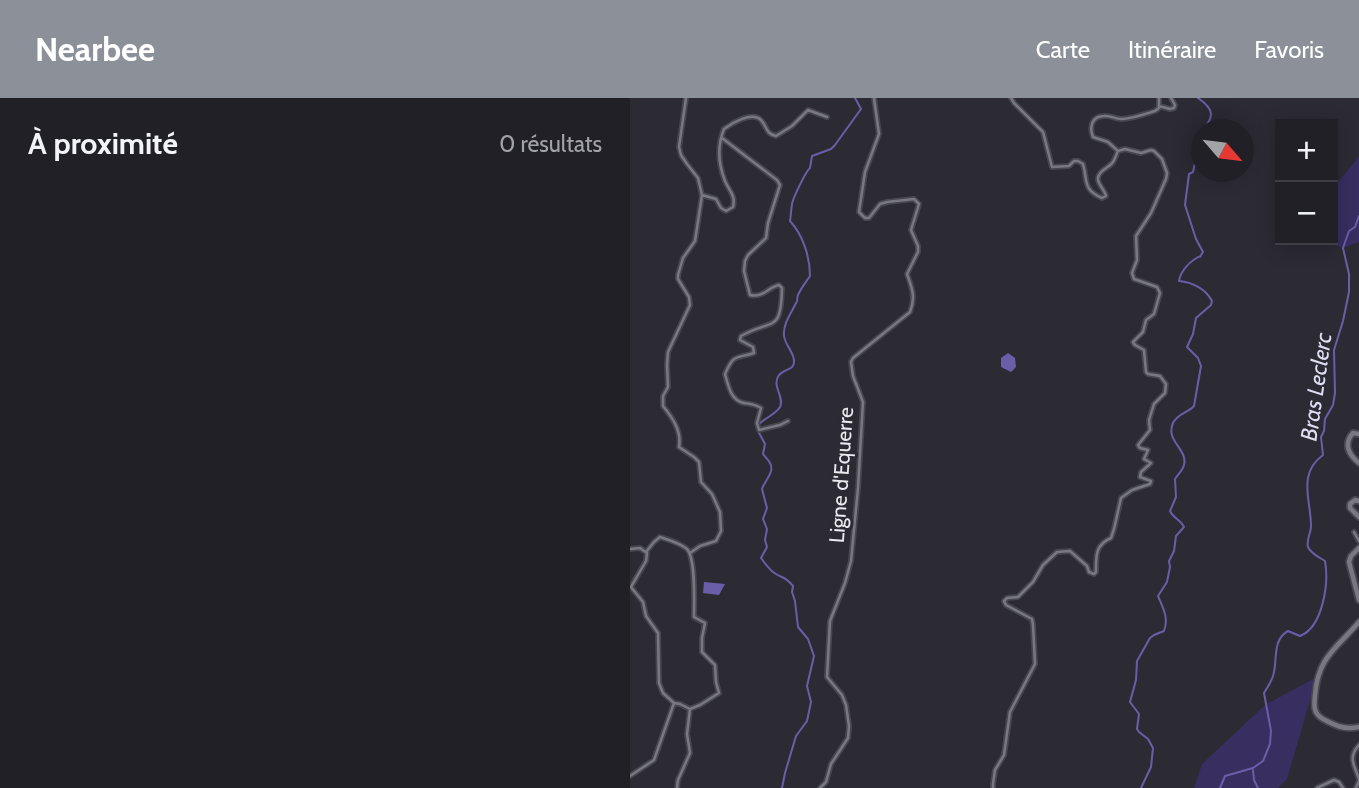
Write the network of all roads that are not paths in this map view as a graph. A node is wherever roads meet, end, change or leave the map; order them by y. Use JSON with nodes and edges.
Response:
{"nodes":[{"id":1,"x":686,"y":98,"type":"edge"},
{"id":2,"x":874,"y":98,"type":"edge"},
{"id":3,"x":1011,"y":98,"type":"edge"},
{"id":4,"x":1159,"y":98,"type":"edge"},
{"id":5,"x":1171,"y":98,"type":"edge"},
{"id":6,"x":1160,"y":106,"type":"junction"},
{"id":7,"x":827,"y":117,"type":"dead end"},
{"id":8,"x":722,"y":138,"type":"junction"},
{"id":9,"x":1118,"y":151,"type":"junction"},
{"id":10,"x":702,"y":195,"type":"junction"},
{"id":11,"x":788,"y":421,"type":"dead end"},
{"id":12,"x":1359,"y":434,"type":"edge"},
{"id":13,"x":1359,"y":463,"type":"edge"},
{"id":14,"x":1359,"y":501,"type":"edge"},
{"id":15,"x":1359,"y":517,"type":"edge"},
{"id":16,"x":1354,"y":532,"type":"dead end"},
{"id":17,"x":1359,"y":541,"type":"edge"},
{"id":18,"x":1359,"y":548,"type":"edge"},
{"id":19,"x":630,"y":549,"type":"edge"},
{"id":20,"x":646,"y":552,"type":"junction"},
{"id":21,"x":690,"y":554,"type":"junction"},
{"id":22,"x":1359,"y":600,"type":"edge"},
{"id":23,"x":1359,"y":622,"type":"edge"},
{"id":24,"x":674,"y":703,"type":"junction"},
{"id":25,"x":690,"y":709,"type":"junction"},
{"id":26,"x":1359,"y":727,"type":"edge"},
{"id":27,"x":1359,"y":745,"type":"edge"},
{"id":28,"x":630,"y":776,"type":"edge"},
{"id":29,"x":1359,"y":780,"type":"edge"},
{"id":30,"x":677,"y":788,"type":"edge"},
{"id":31,"x":820,"y":788,"type":"edge"},
{"id":32,"x":993,"y":788,"type":"edge"},
{"id":33,"x":1317,"y":788,"type":"edge"},
{"id":34,"x":1343,"y":788,"type":"edge"},
{"id":35,"x":1356,"y":788,"type":"edge"}],
"edges":[{"from":1,"to":10,"type":"street"},
{"from":2,"to":31,"type":"street","name":"Ligne d'Equerre"},
{"from":3,"to":9,"type":"street"},
{"from":4,"to":6,"type":"street"},
{"from":5,"to":6,"type":"street"},
{"from":6,"to":9,"type":"street"},
{"from":7,"to":8,"type":"street"},
{"from":8,"to":10,"type":"street"},
{"from":8,"to":11,"type":"street"},
{"from":9,"to":32,"type":"street"},
{"from":10,"to":21,"type":"street"},
{"from":12,"to":13,"type":"main road"},
{"from":14,"to":15,"type":"main road"},
{"from":16,"to":17,"type":"street"},
{"from":18,"to":22,"type":"main road"},
{"from":19,"to":20,"type":"street"},
{"from":20,"to":21,"type":"street"},
{"from":20,"to":24,"type":"street"},
{"from":21,"to":25,"type":"street"},
{"from":23,"to":26,"type":"main road"},
{"from":24,"to":25,"type":"street"},
{"from":24,"to":28,"type":"street"},
{"from":25,"to":30,"type":"street"},
{"from":27,"to":29,"type":"street"},
{"from":29,"to":35,"type":"street"},
{"from":33,"to":34,"type":"street"}]}
